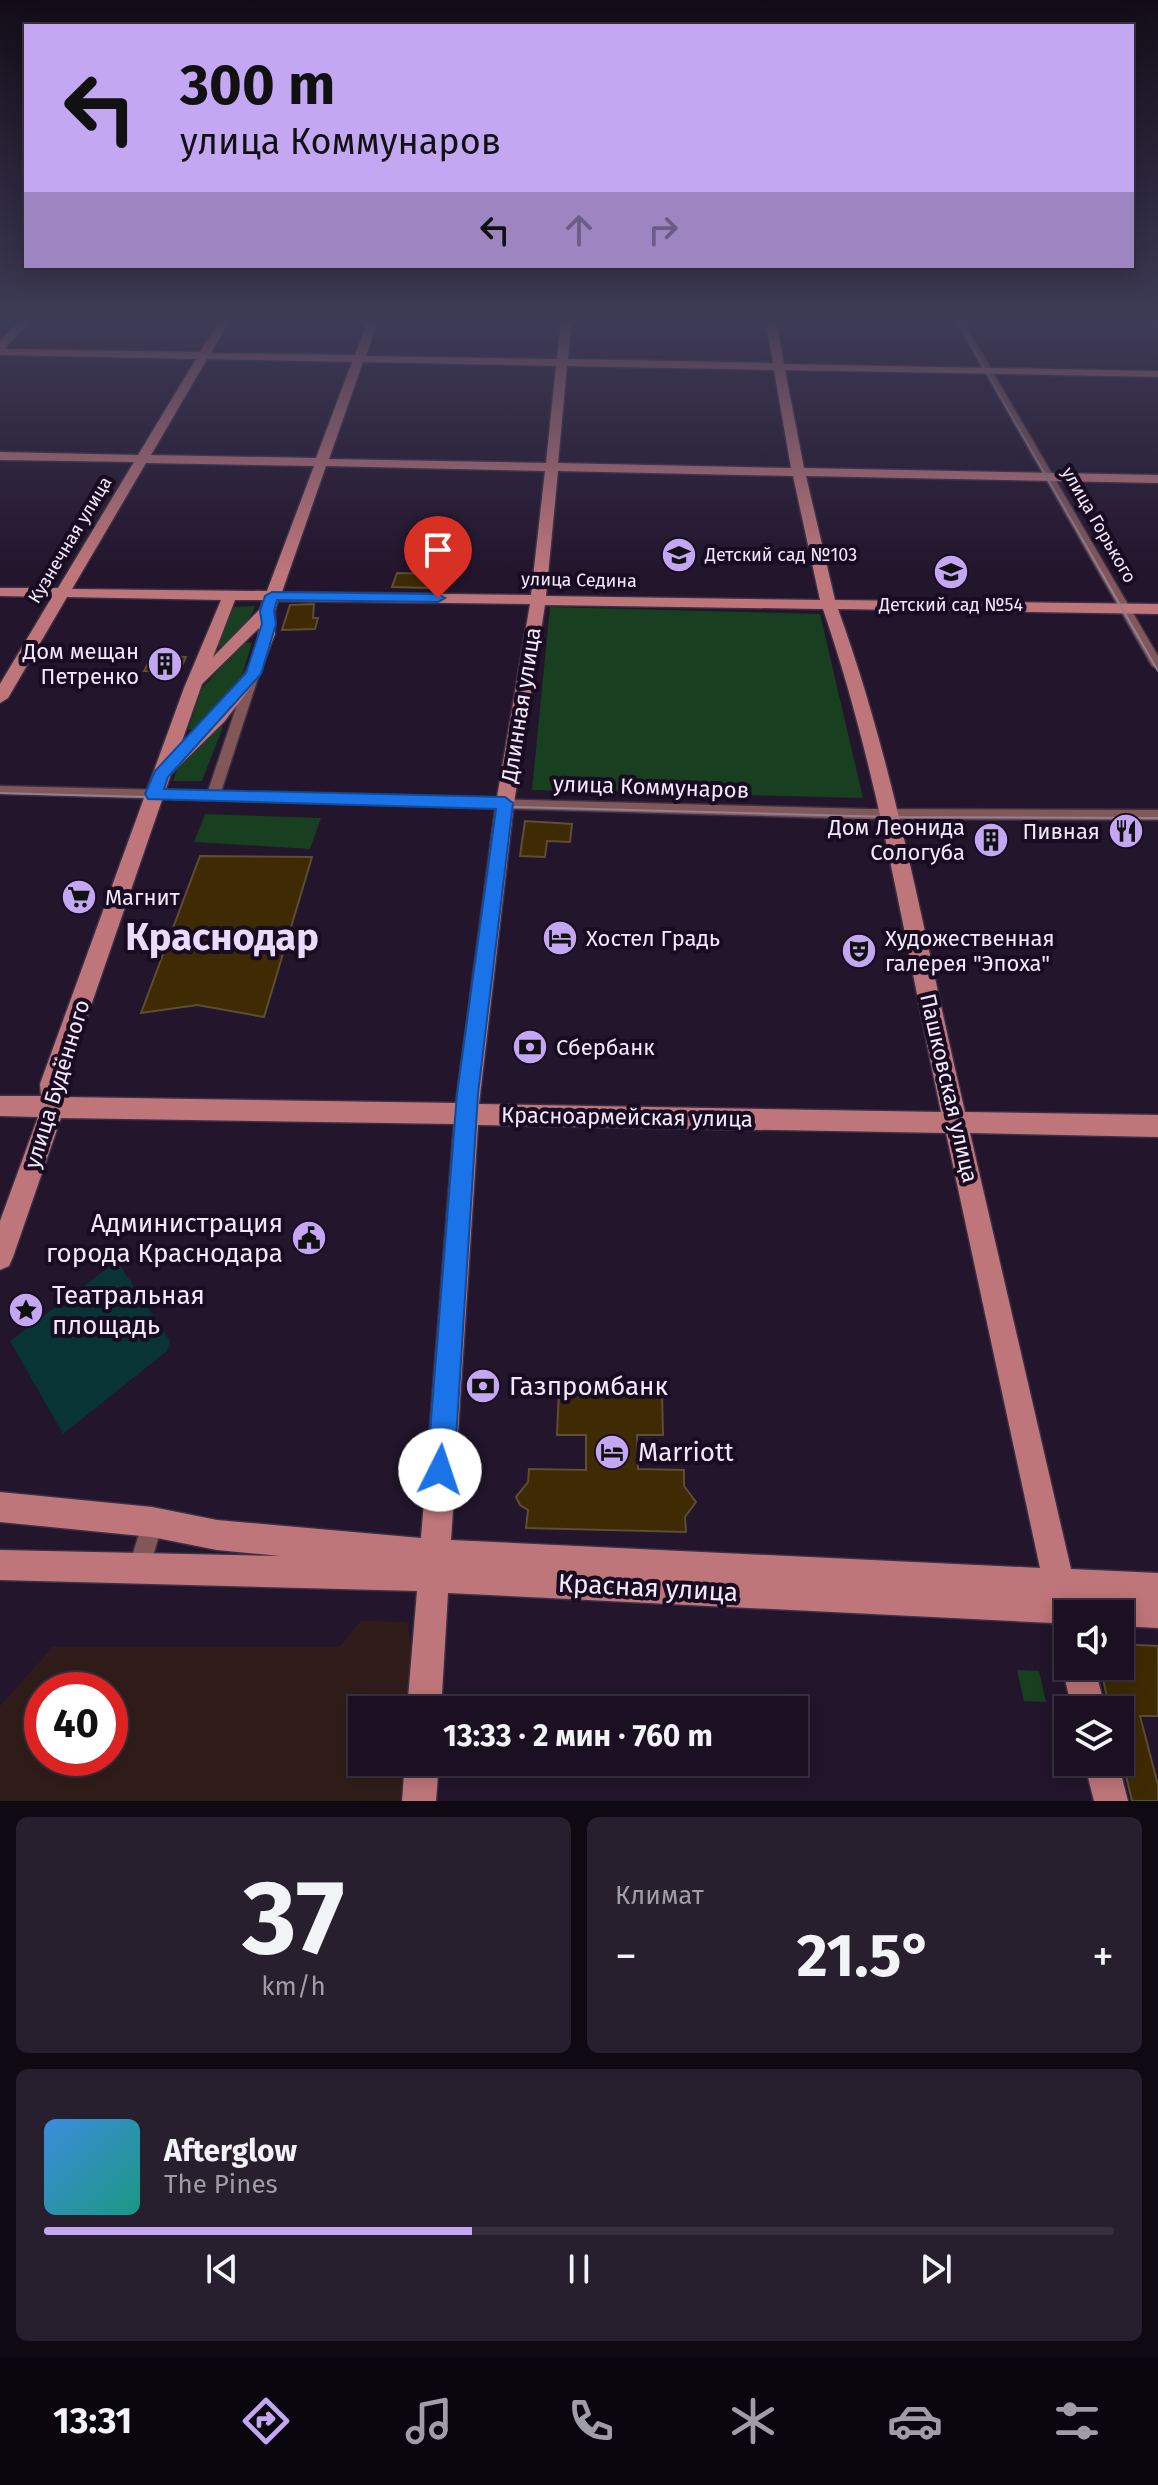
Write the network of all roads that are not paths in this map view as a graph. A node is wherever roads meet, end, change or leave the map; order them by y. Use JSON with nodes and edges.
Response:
{"nodes":[{"id":1,"x":174,"y":405,"type":"edge"},
{"id":2,"x":343,"y":405,"type":"edge"},
{"id":3,"x":558,"y":405,"type":"edge"},
{"id":4,"x":786,"y":405,"type":"edge"},
{"id":5,"x":1009,"y":405,"type":"edge"},
{"id":6,"x":0,"y":456,"type":"edge"},
{"id":7,"x":143,"y":458,"type":"junction"},
{"id":8,"x":323,"y":460,"type":"junction"},
{"id":9,"x":553,"y":464,"type":"junction"},
{"id":10,"x":798,"y":471,"type":"junction"},
{"id":11,"x":1051,"y":476,"type":"junction"},
{"id":12,"x":1158,"y":479,"type":"edge"},
{"id":13,"x":0,"y":592,"type":"edge"},
{"id":14,"x":61,"y":593,"type":"junction"},
{"id":15,"x":230,"y":595,"type":"junction"},
{"id":16,"x":538,"y":600,"type":"junction"},
{"id":17,"x":269,"y":604,"type":"junction"},
{"id":18,"x":829,"y":605,"type":"junction"},
{"id":19,"x":1126,"y":609,"type":"junction"},
{"id":20,"x":1158,"y":609,"type":"edge"},
{"id":21,"x":1158,"y":666,"type":"edge"},
{"id":22,"x":253,"y":674,"type":"junction"},
{"id":23,"x":192,"y":688,"type":"junction"},
{"id":24,"x":0,"y":698,"type":"edge"},
{"id":25,"x":211,"y":722,"type":"junction"},
{"id":26,"x":238,"y":726,"type":"junction"},
{"id":27,"x":160,"y":775,"type":"junction"},
{"id":28,"x":0,"y":790,"type":"edge"},
{"id":29,"x":154,"y":794,"type":"junction"},
{"id":30,"x":213,"y":796,"type":"junction"},
{"id":31,"x":505,"y":803,"type":"junction"},
{"id":32,"x":891,"y":814,"type":"junction"},
{"id":33,"x":1158,"y":815,"type":"edge"},
{"id":34,"x":0,"y":1106,"type":"edge"},
{"id":35,"x":53,"y":1107,"type":"junction"},
{"id":36,"x":467,"y":1113,"type":"junction"},
{"id":37,"x":957,"y":1124,"type":"junction"},
{"id":38,"x":1158,"y":1126,"type":"edge"},
{"id":39,"x":0,"y":1257,"type":"edge"},
{"id":40,"x":0,"y":1507,"type":"edge"},
{"id":41,"x":152,"y":1522,"type":"junction"},
{"id":42,"x":0,"y":1565,"type":"edge"},
{"id":43,"x":433,"y":1565,"type":"junction"},
{"id":44,"x":139,"y":1570,"type":"junction"},
{"id":45,"x":1158,"y":1589,"type":"edge"},
{"id":46,"x":1063,"y":1600,"type":"edge"},
{"id":47,"x":1093,"y":1600,"type":"edge"},
{"id":48,"x":1054,"y":1604,"type":"edge"},
{"id":49,"x":1134,"y":1610,"type":"edge"},
{"id":50,"x":1158,"y":1612,"type":"edge"},
{"id":51,"x":425,"y":1696,"type":"edge"},
{"id":52,"x":421,"y":1776,"type":"edge"},
{"id":53,"x":1105,"y":1776,"type":"edge"},
{"id":54,"x":419,"y":1801,"type":"edge"},
{"id":55,"x":1111,"y":1801,"type":"edge"}],
"edges":[{"from":1,"to":7,"type":"street","name":"Кузнечная улица"},
{"from":2,"to":8,"type":"street","name":"улица Будённого"},
{"from":3,"to":9,"type":"street","name":"Длинная улица"},
{"from":4,"to":10,"type":"street","name":"Пашковская улица"},
{"from":5,"to":11,"type":"street","name":"улица Горького"},
{"from":6,"to":7,"type":"street"},
{"from":7,"to":8,"type":"street"},
{"from":7,"to":14,"type":"street","name":"Кузнечная улица"},
{"from":8,"to":9,"type":"street"},
{"from":8,"to":17,"type":"street","name":"улица Будённого"},
{"from":9,"to":10,"type":"street"},
{"from":9,"to":16,"type":"street","name":"Длинная улица"},
{"from":10,"to":11,"type":"street"},
{"from":10,"to":18,"type":"street","name":"Пашковская улица"},
{"from":11,"to":12,"type":"street"},
{"from":11,"to":19,"type":"street","name":"улица Горького"},
{"from":13,"to":14,"type":"street","name":"улица Седина"},
{"from":14,"to":15,"type":"street","name":"улица Седина"},
{"from":14,"to":24,"type":"street","name":"Кузнечная улица"},
{"from":15,"to":17,"type":"street","name":"улица Седина"},
{"from":15,"to":23,"type":"street","name":"улица Будённого"},
{"from":16,"to":17,"type":"street","name":"улица Седина"},
{"from":16,"to":18,"type":"street","name":"улица Седина"},
{"from":16,"to":31,"type":"street","name":"Длинная улица"},
{"from":17,"to":22,"type":"street","name":"улица Будённого"},
{"from":17,"to":23,"type":"street","name":"улица Будённого"},
{"from":18,"to":19,"type":"street","name":"улица Седина"},
{"from":18,"to":32,"type":"street","name":"Пашковская улица"},
{"from":19,"to":20,"type":"street","name":"улица Седина"},
{"from":19,"to":21,"type":"street","name":"улица Горького"},
{"from":22,"to":25,"type":"street","name":"улица Будённого"},
{"from":22,"to":26,"type":"street","name":"улица Будённого"},
{"from":23,"to":27,"type":"street","name":"улица Будённого"},
{"from":25,"to":26,"type":"street"},
{"from":25,"to":27,"type":"street","name":"улица Будённого"},
{"from":26,"to":30,"type":"street","name":"улица Будённого"},
{"from":27,"to":29,"type":"street","name":"улица Будённого"},
{"from":28,"to":29,"type":"street","name":"улица Коммунаров"},
{"from":29,"to":30,"type":"street","name":"улица Коммунаров"},
{"from":29,"to":35,"type":"street","name":"улица Будённого"},
{"from":30,"to":31,"type":"street","name":"улица Коммунаров"},
{"from":31,"to":32,"type":"street","name":"улица Коммунаров"},
{"from":31,"to":36,"type":"street","name":"Длинная улица"},
{"from":32,"to":33,"type":"street","name":"улица Коммунаров"},
{"from":32,"to":37,"type":"street","name":"Пашковская улица"},
{"from":34,"to":35,"type":"street","name":"Красноармейская улица"},
{"from":35,"to":36,"type":"street","name":"Красноармейская улица"},
{"from":35,"to":39,"type":"street","name":"улица Будённого"},
{"from":36,"to":37,"type":"street","name":"Красноармейская улица"},
{"from":36,"to":43,"type":"street","name":"Длинная улица"},
{"from":37,"to":38,"type":"street","name":"Красноармейская улица"},
{"from":37,"to":46,"type":"street","name":"Пашковская улица"},
{"from":40,"to":41,"type":"street","name":"Красная улица"},
{"from":41,"to":43,"type":"street","name":"Красная улица"},
{"from":41,"to":44,"type":"street"},
{"from":42,"to":44,"type":"street","name":"Красная улица"},
{"from":43,"to":44,"type":"street","name":"Красная улица"},
{"from":43,"to":48,"type":"street","name":"Красная улица"},
{"from":43,"to":51,"type":"street","name":"Длинная улица"},
{"from":45,"to":47,"type":"street","name":"Красная улица"},
{"from":49,"to":50,"type":"street","name":"Красная улица"},
{"from":52,"to":54,"type":"street"},
{"from":53,"to":55,"type":"street"}]}
